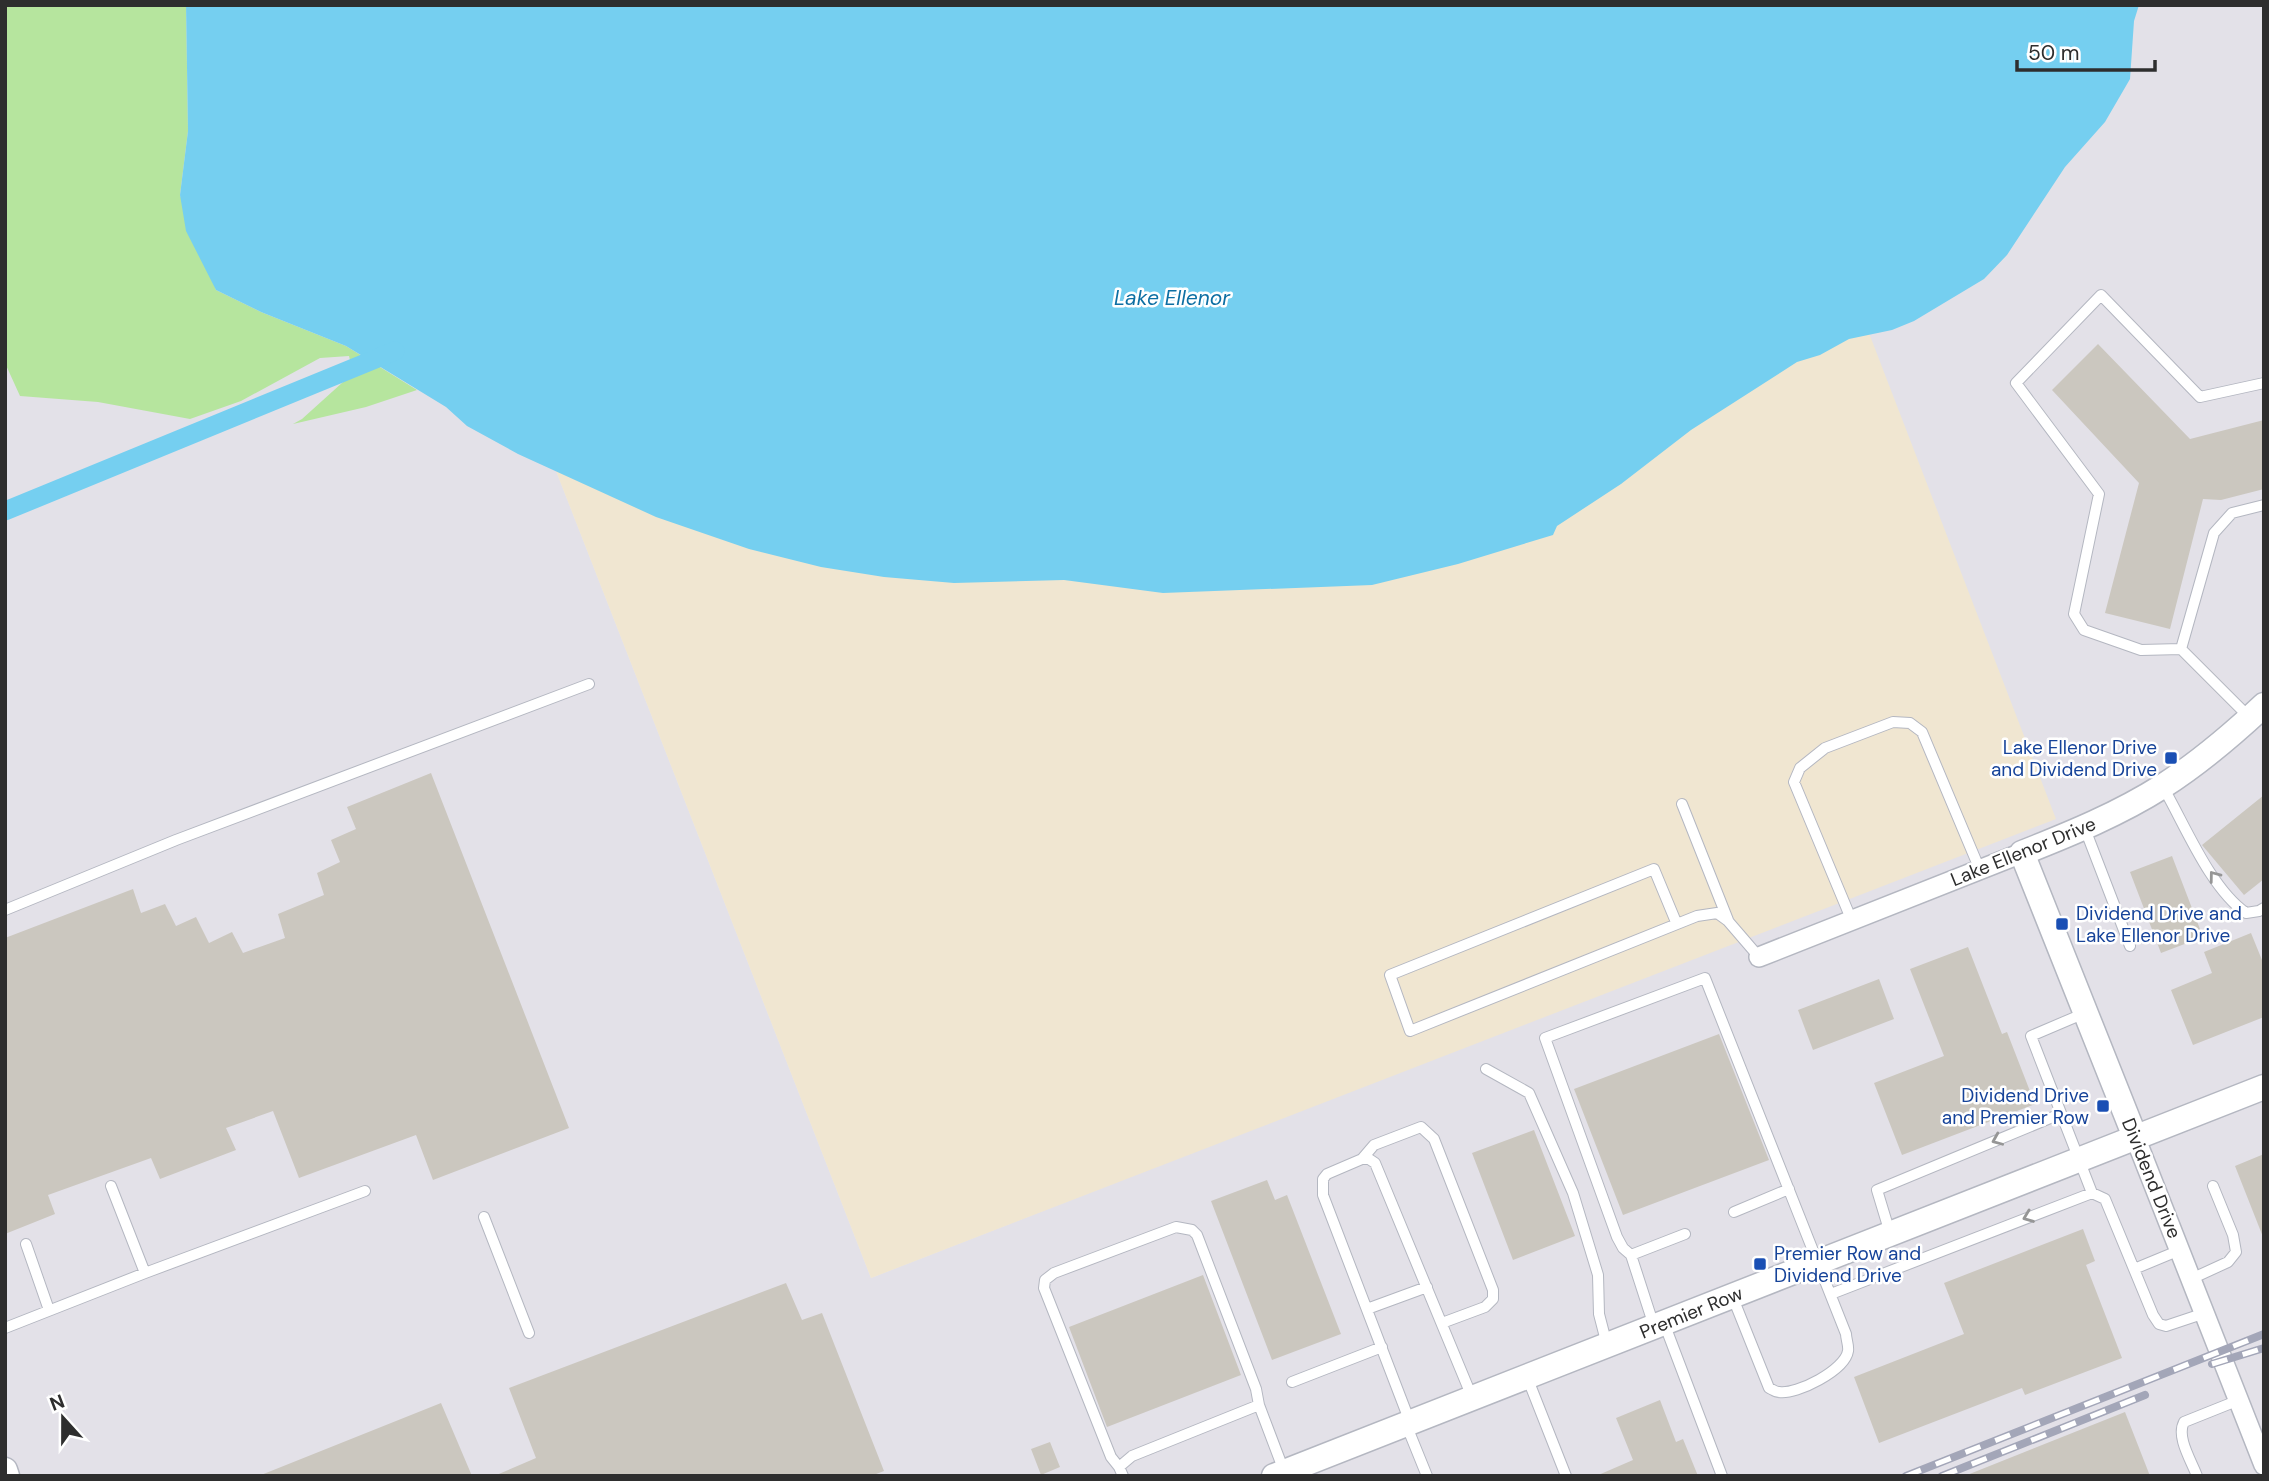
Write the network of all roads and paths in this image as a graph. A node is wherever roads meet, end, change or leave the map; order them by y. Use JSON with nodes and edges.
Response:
{"nodes":[{"id":1,"x":2264,"y":383,"type":"edge"},
{"id":2,"x":2264,"y":505,"type":"edge"},
{"id":3,"x":2181,"y":649,"type":"junction"},
{"id":4,"x":589,"y":684,"type":"dead end"},
{"id":5,"x":2256,"y":711,"type":"edge"},
{"id":6,"x":2163,"y":786,"type":"junction"},
{"id":7,"x":1682,"y":804,"type":"dead end"},
{"id":8,"x":2085,"y":828,"type":"junction"},
{"id":9,"x":2022,"y":853,"type":"junction"},
{"id":10,"x":1980,"y":870,"type":"junction"},
{"id":11,"x":2264,"y":908,"type":"edge"},
{"id":12,"x":5,"y":909,"type":"edge"},
{"id":13,"x":1728,"y":920,"type":"junction"},
{"id":14,"x":1852,"y":921,"type":"junction"},
{"id":15,"x":1676,"y":922,"type":"junction"},
{"id":16,"x":2130,"y":946,"type":"dead end"},
{"id":17,"x":1759,"y":957,"type":"joint"},
{"id":18,"x":2086,"y":1013,"type":"junction"},
{"id":19,"x":1486,"y":1069,"type":"dead end"},
{"id":20,"x":2264,"y":1087,"type":"edge"},
{"id":21,"x":2060,"y":1114,"type":"junction"},
{"id":22,"x":2136,"y":1137,"type":"junction"},
{"id":23,"x":1362,"y":1159,"type":"junction"},
{"id":24,"x":2078,"y":1160,"type":"junction"},
{"id":25,"x":111,"y":1186,"type":"dead end"},
{"id":26,"x":2213,"y":1186,"type":"dead end"},
{"id":27,"x":1788,"y":1189,"type":"junction"},
{"id":28,"x":365,"y":1191,"type":"dead end"},
{"id":29,"x":2092,"y":1193,"type":"junction"},
{"id":30,"x":1734,"y":1212,"type":"dead end"},
{"id":31,"x":484,"y":1217,"type":"dead end"},
{"id":32,"x":1685,"y":1234,"type":"dead end"},
{"id":33,"x":1890,"y":1234,"type":"junction"},
{"id":34,"x":26,"y":1244,"type":"dead end"},
{"id":35,"x":2180,"y":1250,"type":"junction"},
{"id":36,"x":1631,"y":1255,"type":"junction"},
{"id":37,"x":1817,"y":1262,"type":"junction"},
{"id":38,"x":2134,"y":1269,"type":"junction"},
{"id":39,"x":145,"y":1273,"type":"junction"},
{"id":40,"x":2192,"y":1279,"type":"junction"},
{"id":41,"x":1427,"y":1287,"type":"junction"},
{"id":42,"x":1831,"y":1294,"type":"junction"},
{"id":43,"x":1732,"y":1296,"type":"junction"},
{"id":44,"x":1367,"y":1309,"type":"junction"},
{"id":45,"x":49,"y":1310,"type":"junction"},
{"id":46,"x":2205,"y":1313,"type":"junction"},
{"id":47,"x":1442,"y":1324,"type":"junction"},
{"id":48,"x":1659,"y":1324,"type":"junction"},
{"id":49,"x":5,"y":1328,"type":"edge"},
{"id":50,"x":528,"y":1333,"type":"dead end"},
{"id":51,"x":1607,"y":1345,"type":"junction"},
{"id":52,"x":1381,"y":1347,"type":"junction"},
{"id":53,"x":1527,"y":1376,"type":"junction"},
{"id":54,"x":1292,"y":1382,"type":"dead end"},
{"id":55,"x":1472,"y":1398,"type":"junction"},
{"id":56,"x":2239,"y":1400,"type":"junction"},
{"id":57,"x":1259,"y":1405,"type":"junction"},
{"id":58,"x":1410,"y":1422,"type":"junction"},
{"id":59,"x":2259,"y":1438,"type":"edge"},
{"id":60,"x":2264,"y":1465,"type":"edge"},
{"id":61,"x":5,"y":1471,"type":"edge"},
{"id":62,"x":1121,"y":1471,"type":"edge"},
{"id":63,"x":1279,"y":1474,"type":"edge"},
{"id":64,"x":7,"y":1476,"type":"edge"},
{"id":65,"x":1427,"y":1476,"type":"edge"},
{"id":66,"x":1566,"y":1476,"type":"edge"},
{"id":67,"x":1723,"y":1476,"type":"edge"},
{"id":68,"x":2197,"y":1476,"type":"edge"}],
"edges":[{"from":1,"to":3,"type":"lane"},
{"from":2,"to":3,"type":"lane"},
{"from":3,"to":5,"type":"lane"},
{"from":4,"to":12,"type":"lane"},
{"from":5,"to":6,"type":"street","name":"Lake Ellenor Drive"},
{"from":6,"to":8,"type":"street","name":"Lake Ellenor Drive"},
{"from":11,"to":6,"type":"lane","one_way":true},
{"from":7,"to":13,"type":"lane"},
{"from":8,"to":9,"type":"street","name":"Lake Ellenor Drive"},
{"from":8,"to":16,"type":"lane"},
{"from":9,"to":10,"type":"street","name":"Lake Ellenor Drive"},
{"from":9,"to":18,"type":"street","name":"Dividend Drive"},
{"from":10,"to":14,"type":"street","name":"Lake Ellenor Drive"},
{"from":10,"to":14,"type":"lane"},
{"from":13,"to":15,"type":"lane"},
{"from":13,"to":17,"type":"lane"},
{"from":14,"to":17,"type":"street","name":"Lake Ellenor Drive"},
{"from":15,"to":15,"type":"lane"},
{"from":18,"to":21,"type":"lane"},
{"from":18,"to":22,"type":"street","name":"Dividend Drive"},
{"from":19,"to":51,"type":"lane"},
{"from":20,"to":22,"type":"street","name":"Premier Row"},
{"from":21,"to":24,"type":"lane"},
{"from":21,"to":33,"type":"lane","one_way":true},
{"from":22,"to":24,"type":"street","name":"Premier Row"},
{"from":22,"to":35,"type":"street","name":"Dividend Drive"},
{"from":23,"to":41,"type":"lane"},
{"from":23,"to":44,"type":"lane"},
{"from":23,"to":47,"type":"lane"},
{"from":24,"to":29,"type":"lane"},
{"from":24,"to":33,"type":"street","name":"Premier Row"},
{"from":25,"to":39,"type":"lane"},
{"from":26,"to":40,"type":"lane"},
{"from":27,"to":30,"type":"lane"},
{"from":27,"to":36,"type":"lane"},
{"from":27,"to":37,"type":"lane"},
{"from":28,"to":39,"type":"lane"},
{"from":29,"to":38,"type":"lane"},
{"from":29,"to":42,"type":"lane","one_way":true},
{"from":31,"to":50,"type":"lane"},
{"from":32,"to":36,"type":"lane"},
{"from":33,"to":37,"type":"street","name":"Premier Row"},
{"from":34,"to":45,"type":"lane"},
{"from":35,"to":38,"type":"lane"},
{"from":35,"to":40,"type":"street","name":"Dividend Drive"},
{"from":36,"to":48,"type":"lane"},
{"from":37,"to":42,"type":"lane"},
{"from":37,"to":43,"type":"street","name":"Premier Row"},
{"from":38,"to":46,"type":"lane"},
{"from":39,"to":45,"type":"lane"},
{"from":40,"to":46,"type":"street","name":"Dividend Drive"},
{"from":41,"to":44,"type":"lane"},
{"from":41,"to":47,"type":"lane"},
{"from":42,"to":43,"type":"lane"},
{"from":43,"to":48,"type":"street","name":"Premier Row"},
{"from":44,"to":52,"type":"lane"},
{"from":45,"to":49,"type":"lane"},
{"from":46,"to":56,"type":"street","name":"Dividend Drive"},
{"from":47,"to":55,"type":"lane"},
{"from":48,"to":51,"type":"street","name":"Premier Row"},
{"from":48,"to":67,"type":"lane"},
{"from":51,"to":53,"type":"street","name":"Premier Row"},
{"from":52,"to":54,"type":"lane"},
{"from":52,"to":58,"type":"lane"},
{"from":53,"to":55,"type":"street","name":"Premier Row"},
{"from":53,"to":66,"type":"lane"},
{"from":55,"to":58,"type":"street","name":"Premier Row"},
{"from":56,"to":59,"type":"street","name":"Dividend Drive"},
{"from":56,"to":68,"type":"lane"},
{"from":57,"to":62,"type":"lane"},
{"from":57,"to":62,"type":"lane"},
{"from":57,"to":63,"type":"lane"},
{"from":58,"to":63,"type":"street","name":"Premier Row"},
{"from":58,"to":65,"type":"lane"},
{"from":59,"to":60,"type":"street","name":"Dividend Drive"},
{"from":61,"to":64,"type":"street"}]}
